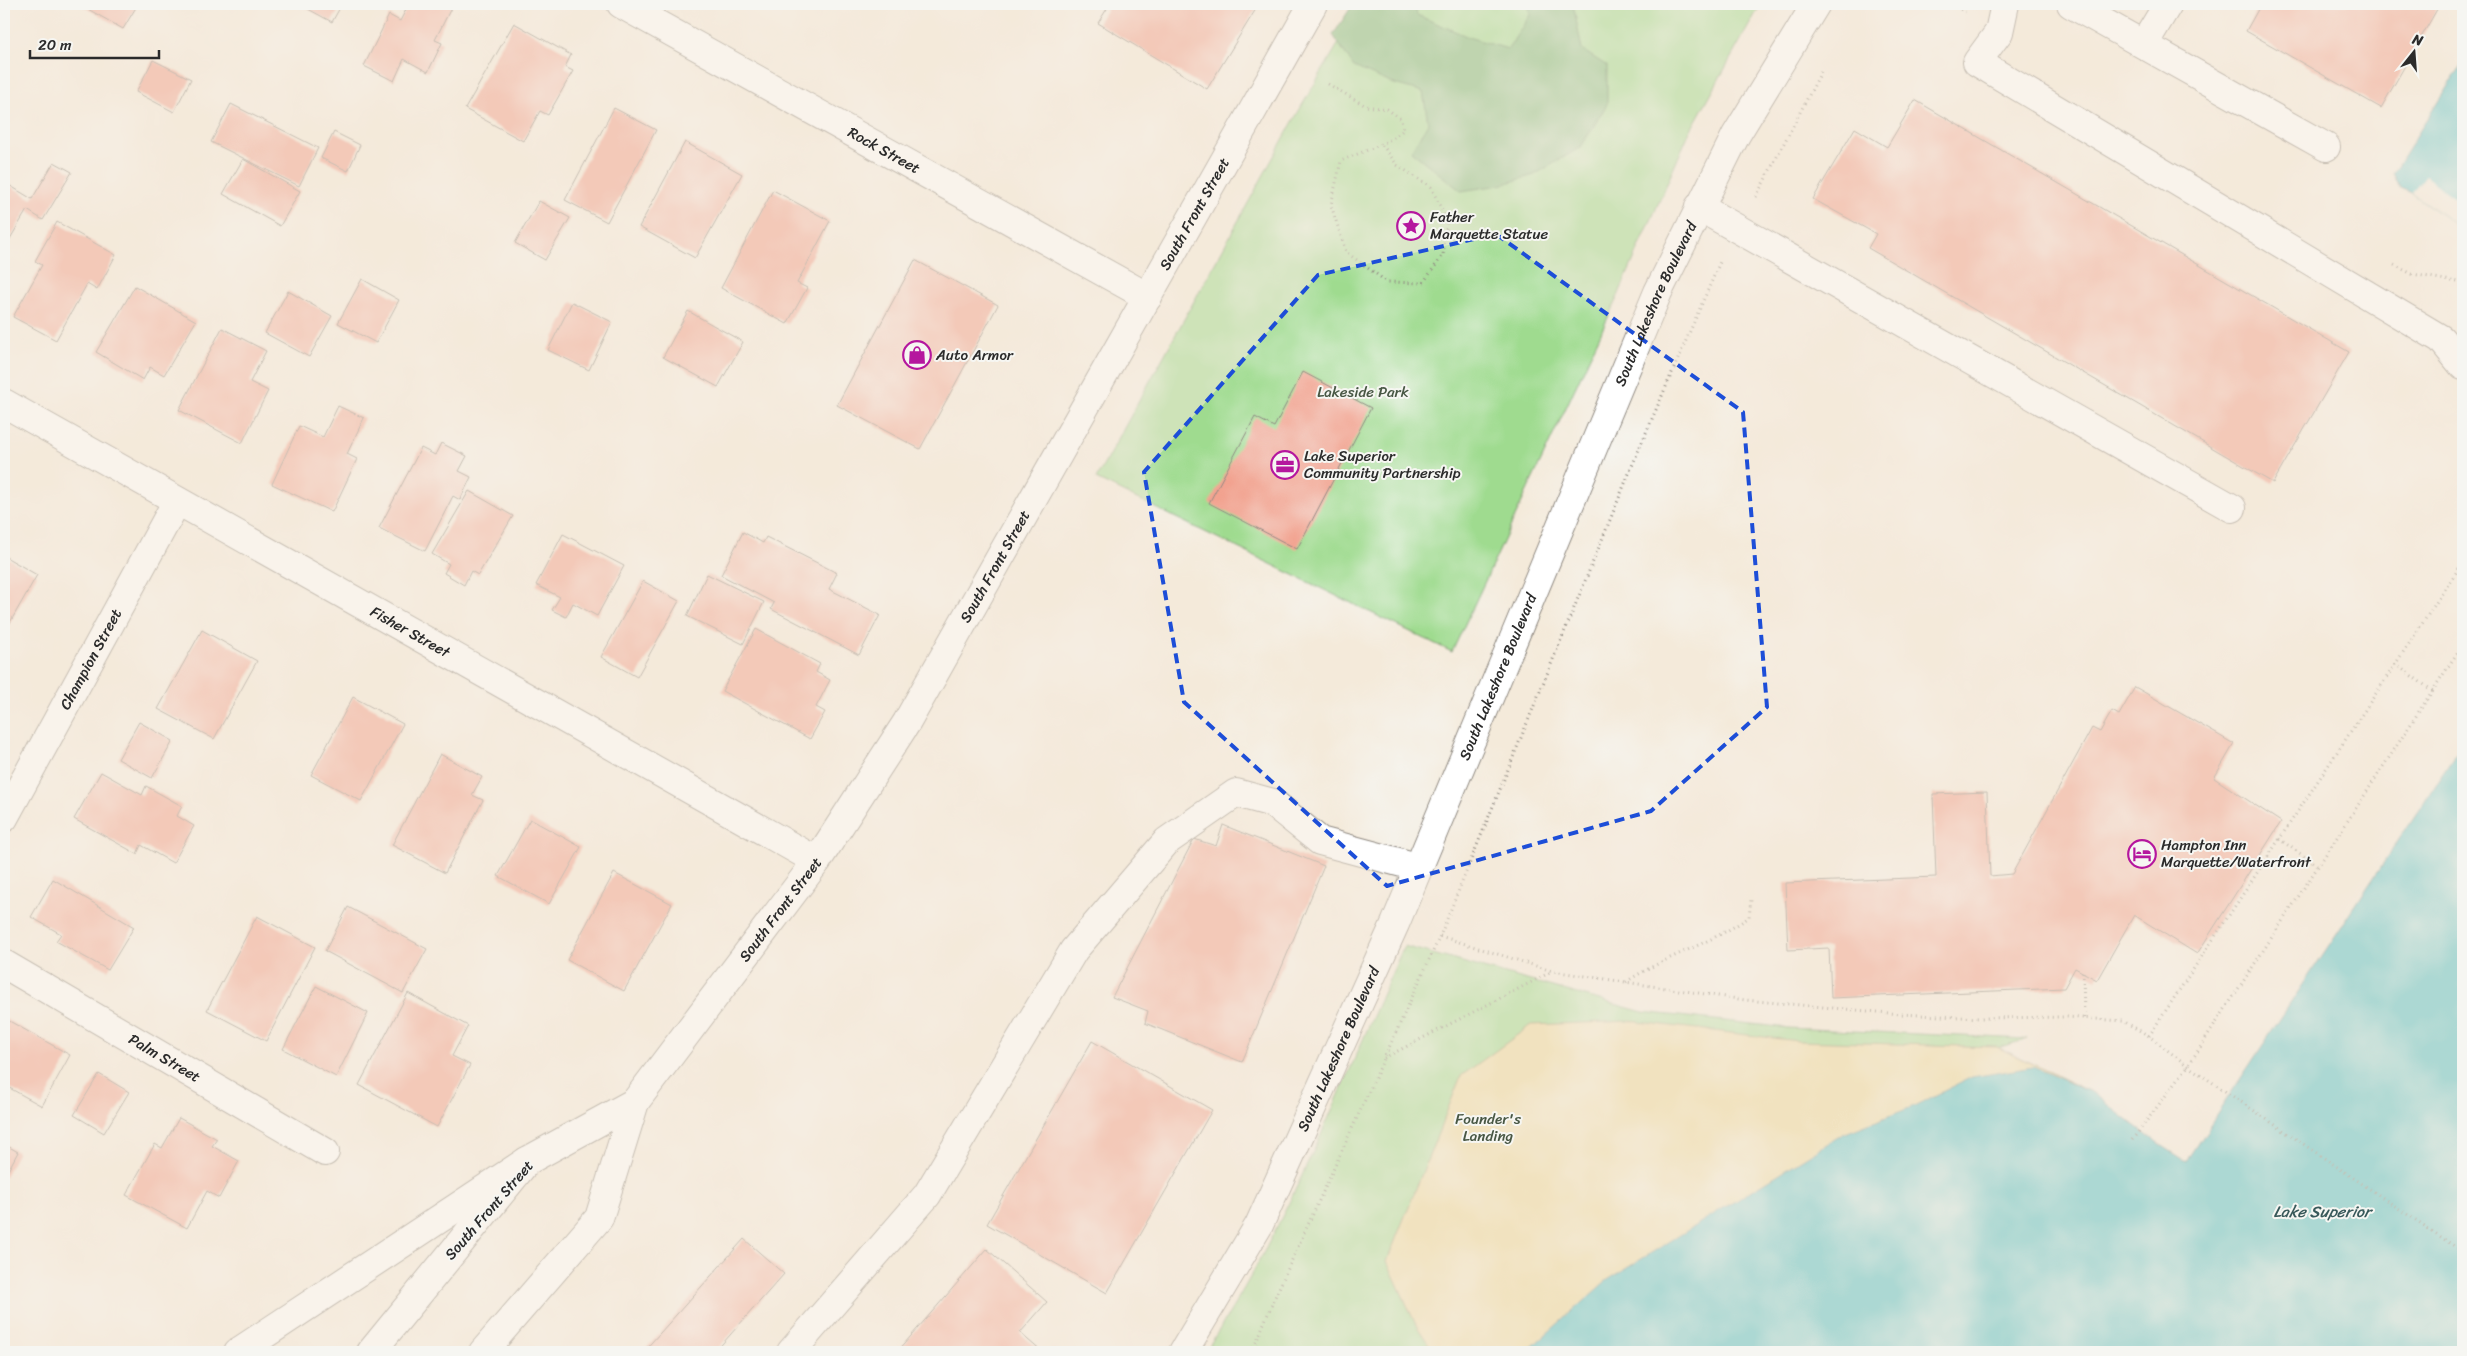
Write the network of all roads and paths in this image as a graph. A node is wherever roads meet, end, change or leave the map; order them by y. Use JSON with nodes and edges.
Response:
{"nodes":[{"id":1,"x":621,"y":4,"type":"edge"},
{"id":2,"x":1313,"y":4,"type":"edge"},
{"id":3,"x":1816,"y":4,"type":"edge"},
{"id":4,"x":2005,"y":4,"type":"edge"},
{"id":5,"x":2071,"y":4,"type":"edge"},
{"id":6,"x":2168,"y":4,"type":"edge"},
{"id":7,"x":2144,"y":44,"type":"junction"},
{"id":8,"x":1824,"y":65,"type":"dead end"},
{"id":9,"x":1328,"y":84,"type":"dead end"},
{"id":10,"x":1381,"y":143,"type":"junction"},
{"id":11,"x":2326,"y":148,"type":"dead end"},
{"id":12,"x":1699,"y":208,"type":"junction"},
{"id":13,"x":1739,"y":230,"type":"junction"},
{"id":14,"x":1148,"y":297,"type":"junction"},
{"id":15,"x":2463,"y":366,"type":"edge"},
{"id":16,"x":4,"y":403,"type":"edge"},
{"id":17,"x":177,"y":501,"type":"junction"},
{"id":18,"x":2232,"y":508,"type":"dead end"},
{"id":19,"x":2463,"y":562,"type":"edge"},
{"id":20,"x":2463,"y":644,"type":"edge"},
{"id":21,"x":2395,"y":664,"type":"junction"},
{"id":22,"x":2433,"y":691,"type":"junction"},
{"id":23,"x":4,"y":818,"type":"edge"},
{"id":24,"x":2279,"y":839,"type":"junction"},
{"id":25,"x":817,"y":861,"type":"junction"},
{"id":26,"x":2318,"y":866,"type":"junction"},
{"id":27,"x":1417,"y":867,"type":"junction"},
{"id":28,"x":1751,"y":900,"type":"dead end"},
{"id":29,"x":1440,"y":936,"type":"junction"},
{"id":30,"x":4,"y":964,"type":"edge"},
{"id":31,"x":1552,"y":971,"type":"junction"},
{"id":32,"x":2083,"y":972,"type":"dead end"},
{"id":33,"x":1626,"y":982,"type":"junction"},
{"id":34,"x":2084,"y":1018,"type":"junction"},
{"id":35,"x":2149,"y":1036,"type":"junction"},
{"id":36,"x":1383,"y":1058,"type":"junction"},
{"id":37,"x":2188,"y":1066,"type":"junction"},
{"id":38,"x":635,"y":1102,"type":"junction"},
{"id":39,"x":2132,"y":1140,"type":"dead end"},
{"id":40,"x":325,"y":1152,"type":"dead end"},
{"id":41,"x":527,"y":1161,"type":"junction"},
{"id":42,"x":2463,"y":1252,"type":"edge"},
{"id":43,"x":238,"y":1352,"type":"edge"},
{"id":44,"x":371,"y":1352,"type":"edge"},
{"id":45,"x":483,"y":1352,"type":"edge"},
{"id":46,"x":791,"y":1352,"type":"edge"},
{"id":47,"x":1183,"y":1352,"type":"edge"},
{"id":48,"x":1252,"y":1352,"type":"edge"}],
"edges":[{"from":1,"to":14,"type":"main road","name":"Rock Street"},
{"from":2,"to":14,"type":"main road","name":"South Front Street"},
{"from":3,"to":12,"type":"main road","name":"South Lakeshore Boulevard"},
{"from":4,"to":15,"type":"main road"},
{"from":5,"to":7,"type":"main road"},
{"from":6,"to":7,"type":"main road"},
{"from":7,"to":11,"type":"main road"},
{"from":8,"to":13,"type":"path"},
{"from":9,"to":10,"type":"path"},
{"from":10,"to":10,"type":"path"},
{"from":12,"to":13,"type":"main road"},
{"from":12,"to":27,"type":"main road","name":"South Lakeshore Boulevard"},
{"from":13,"to":18,"type":"main road"},
{"from":13,"to":29,"type":"path"},
{"from":14,"to":25,"type":"main road","name":"South Front Street"},
{"from":16,"to":17,"type":"main road","name":"Fisher Street"},
{"from":17,"to":23,"type":"main road","name":"Champion Street"},
{"from":17,"to":25,"type":"main road","name":"Fisher Street"},
{"from":19,"to":21,"type":"path"},
{"from":20,"to":22,"type":"path"},
{"from":21,"to":22,"type":"path"},
{"from":21,"to":24,"type":"path"},
{"from":22,"to":26,"type":"path"},
{"from":24,"to":26,"type":"path"},
{"from":24,"to":35,"type":"path"},
{"from":25,"to":38,"type":"main road","name":"South Front Street"},
{"from":26,"to":37,"type":"path"},
{"from":27,"to":46,"type":"main road"},
{"from":27,"to":47,"type":"main road","name":"South Lakeshore Boulevard"},
{"from":28,"to":33,"type":"path"},
{"from":29,"to":31,"type":"path"},
{"from":29,"to":36,"type":"path"},
{"from":30,"to":40,"type":"main road","name":"Palm Street"},
{"from":31,"to":33,"type":"path"},
{"from":31,"to":36,"type":"path"},
{"from":32,"to":34,"type":"path"},
{"from":33,"to":34,"type":"path"},
{"from":34,"to":35,"type":"path"},
{"from":35,"to":37,"type":"path"},
{"from":36,"to":48,"type":"path"},
{"from":37,"to":39,"type":"path"},
{"from":37,"to":42,"type":"path"},
{"from":38,"to":41,"type":"main road","name":"South Front Street"},
{"from":38,"to":45,"type":"main road","name":"South Front Street"},
{"from":41,"to":43,"type":"main road"},
{"from":41,"to":44,"type":"main road","name":"South Front Street"}]}
